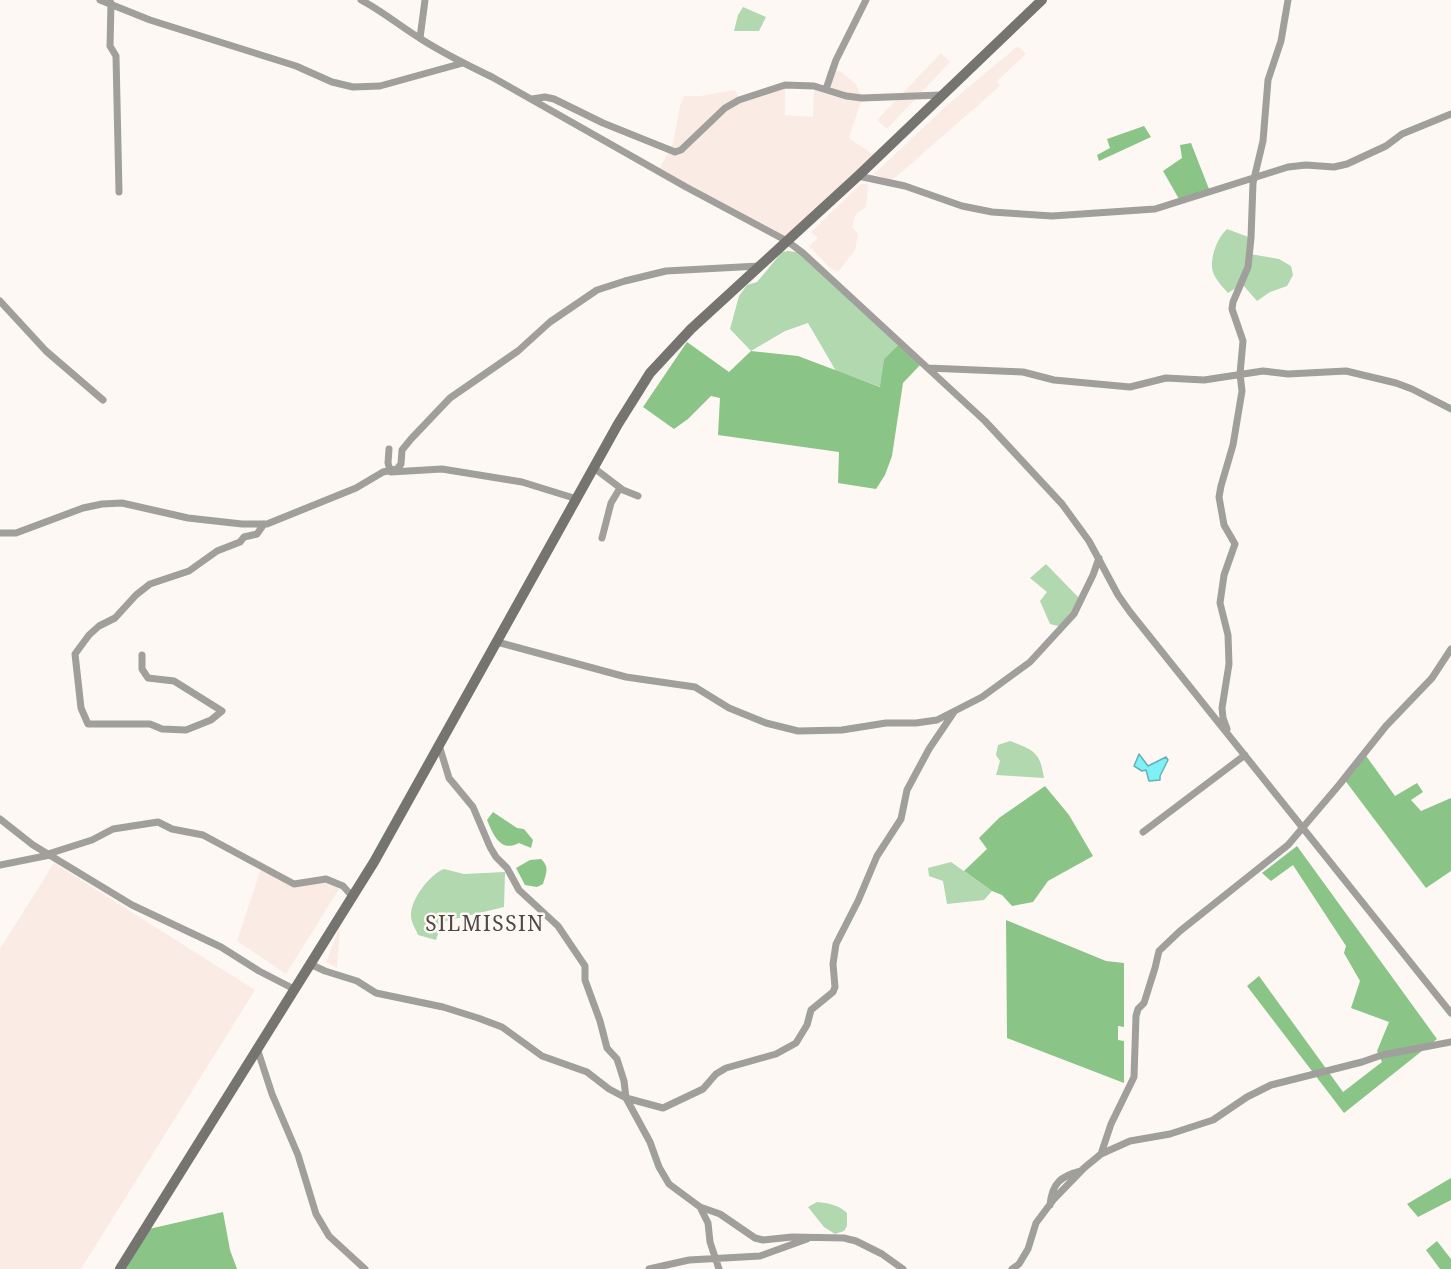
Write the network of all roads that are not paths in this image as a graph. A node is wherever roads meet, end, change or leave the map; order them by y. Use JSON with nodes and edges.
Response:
{"nodes":[{"id":1,"x":100,"y":0,"type":"edge"},
{"id":2,"x":361,"y":0,"type":"edge"},
{"id":3,"x":366,"y":0,"type":"edge"},
{"id":4,"x":425,"y":0,"type":"edge"},
{"id":5,"x":866,"y":0,"type":"edge"},
{"id":6,"x":1042,"y":0,"type":"edge"},
{"id":7,"x":1288,"y":0,"type":"edge"},
{"id":8,"x":111,"y":2,"type":"edge"},
{"id":9,"x":373,"y":7,"type":"junction"},
{"id":10,"x":420,"y":38,"type":"junction"},
{"id":11,"x":463,"y":63,"type":"junction"},
{"id":12,"x":826,"y":89,"type":"junction"},
{"id":13,"x":942,"y":95,"type":"junction"},
{"id":14,"x":532,"y":99,"type":"junction"},
{"id":15,"x":1451,"y":114,"type":"edge"},
{"id":16,"x":858,"y":176,"type":"junction"},
{"id":17,"x":1255,"y":178,"type":"junction"},
{"id":18,"x":119,"y":192,"type":"dead end"},
{"id":19,"x":787,"y":241,"type":"junction"},
{"id":20,"x":759,"y":266,"type":"junction"},
{"id":21,"x":0,"y":301,"type":"edge"},
{"id":22,"x":928,"y":368,"type":"junction"},
{"id":23,"x":1240,"y":374,"type":"junction"},
{"id":24,"x":103,"y":400,"type":"dead end"},
{"id":25,"x":1451,"y":409,"type":"edge"},
{"id":26,"x":389,"y":449,"type":"dead end"},
{"id":27,"x":594,"y":468,"type":"junction"},
{"id":28,"x":386,"y":471,"type":"junction"},
{"id":29,"x":620,"y":488,"type":"junction"},
{"id":30,"x":638,"y":496,"type":"dead end"},
{"id":31,"x":577,"y":499,"type":"junction"},
{"id":32,"x":264,"y":524,"type":"junction"},
{"id":33,"x":0,"y":533,"type":"edge"},
{"id":34,"x":602,"y":538,"type":"dead end"},
{"id":35,"x":1100,"y":558,"type":"junction"},
{"id":36,"x":497,"y":642,"type":"junction"},
{"id":37,"x":1451,"y":649,"type":"edge"},
{"id":38,"x":142,"y":655,"type":"dead end"},
{"id":39,"x":954,"y":712,"type":"junction"},
{"id":40,"x":1230,"y":737,"type":"junction"},
{"id":41,"x":440,"y":745,"type":"junction"},
{"id":42,"x":1245,"y":755,"type":"junction"},
{"id":43,"x":0,"y":819,"type":"edge"},
{"id":44,"x":1302,"y":828,"type":"junction"},
{"id":45,"x":1143,"y":832,"type":"dead end"},
{"id":46,"x":49,"y":855,"type":"junction"},
{"id":47,"x":0,"y":866,"type":"edge"},
{"id":48,"x":352,"y":896,"type":"junction"},
{"id":49,"x":310,"y":964,"type":"junction"},
{"id":50,"x":294,"y":989,"type":"junction"},
{"id":51,"x":1451,"y":1013,"type":"edge"},
{"id":52,"x":1451,"y":1042,"type":"edge"},
{"id":53,"x":257,"y":1048,"type":"junction"},
{"id":54,"x":626,"y":1098,"type":"junction"},
{"id":55,"x":1101,"y":1154,"type":"junction"},
{"id":56,"x":700,"y":1207,"type":"junction"},
{"id":57,"x":812,"y":1238,"type":"junction"},
{"id":58,"x":717,"y":1259,"type":"junction"},
{"id":59,"x":120,"y":1269,"type":"edge"},
{"id":60,"x":365,"y":1269,"type":"edge"},
{"id":61,"x":649,"y":1269,"type":"edge"},
{"id":62,"x":719,"y":1269,"type":"edge"},
{"id":63,"x":903,"y":1269,"type":"edge"},
{"id":64,"x":1012,"y":1269,"type":"edge"}],
"edges":[{"from":1,"to":8,"type":"street"},
{"from":2,"to":9,"type":"street"},
{"from":3,"to":9,"type":"street"},
{"from":4,"to":10,"type":"street"},
{"from":5,"to":12,"type":"street"},
{"from":6,"to":13,"type":"street"},
{"from":7,"to":17,"type":"street"},
{"from":8,"to":11,"type":"street"},
{"from":8,"to":18,"type":"street"},
{"from":9,"to":10,"type":"street"},
{"from":10,"to":11,"type":"street"},
{"from":11,"to":14,"type":"street"},
{"from":12,"to":13,"type":"street"},
{"from":12,"to":14,"type":"street"},
{"from":13,"to":16,"type":"street"},
{"from":14,"to":19,"type":"street"},
{"from":15,"to":17,"type":"street"},
{"from":16,"to":17,"type":"street"},
{"from":16,"to":19,"type":"street"},
{"from":17,"to":23,"type":"street"},
{"from":19,"to":20,"type":"street"},
{"from":19,"to":22,"type":"street"},
{"from":20,"to":27,"type":"street"},
{"from":20,"to":28,"type":"street"},
{"from":21,"to":24,"type":"street"},
{"from":22,"to":23,"type":"street"},
{"from":22,"to":35,"type":"street"},
{"from":23,"to":25,"type":"street"},
{"from":23,"to":40,"type":"street"},
{"from":26,"to":28,"type":"street"},
{"from":27,"to":29,"type":"street"},
{"from":27,"to":31,"type":"street"},
{"from":28,"to":31,"type":"street"},
{"from":28,"to":32,"type":"street"},
{"from":29,"to":30,"type":"street"},
{"from":29,"to":34,"type":"street"},
{"from":31,"to":36,"type":"street"},
{"from":32,"to":33,"type":"street"},
{"from":32,"to":38,"type":"street"},
{"from":35,"to":39,"type":"street"},
{"from":35,"to":40,"type":"street"},
{"from":36,"to":39,"type":"street"},
{"from":36,"to":41,"type":"street"},
{"from":37,"to":44,"type":"street"},
{"from":39,"to":54,"type":"street"},
{"from":40,"to":42,"type":"street"},
{"from":41,"to":48,"type":"street"},
{"from":41,"to":54,"type":"street"},
{"from":42,"to":44,"type":"street"},
{"from":42,"to":45,"type":"street"},
{"from":43,"to":46,"type":"street"},
{"from":44,"to":51,"type":"street"},
{"from":44,"to":55,"type":"street"},
{"from":46,"to":47,"type":"street"},
{"from":46,"to":48,"type":"street"},
{"from":46,"to":50,"type":"street"},
{"from":48,"to":49,"type":"street"},
{"from":49,"to":50,"type":"street"},
{"from":49,"to":54,"type":"street"},
{"from":50,"to":53,"type":"street"},
{"from":52,"to":55,"type":"street"},
{"from":53,"to":59,"type":"street"},
{"from":53,"to":60,"type":"street"},
{"from":54,"to":56,"type":"street"},
{"from":55,"to":64,"type":"street"},
{"from":56,"to":57,"type":"street"},
{"from":56,"to":58,"type":"street"},
{"from":57,"to":58,"type":"street"},
{"from":57,"to":63,"type":"street"},
{"from":58,"to":61,"type":"street"},
{"from":58,"to":62,"type":"street"}]}
